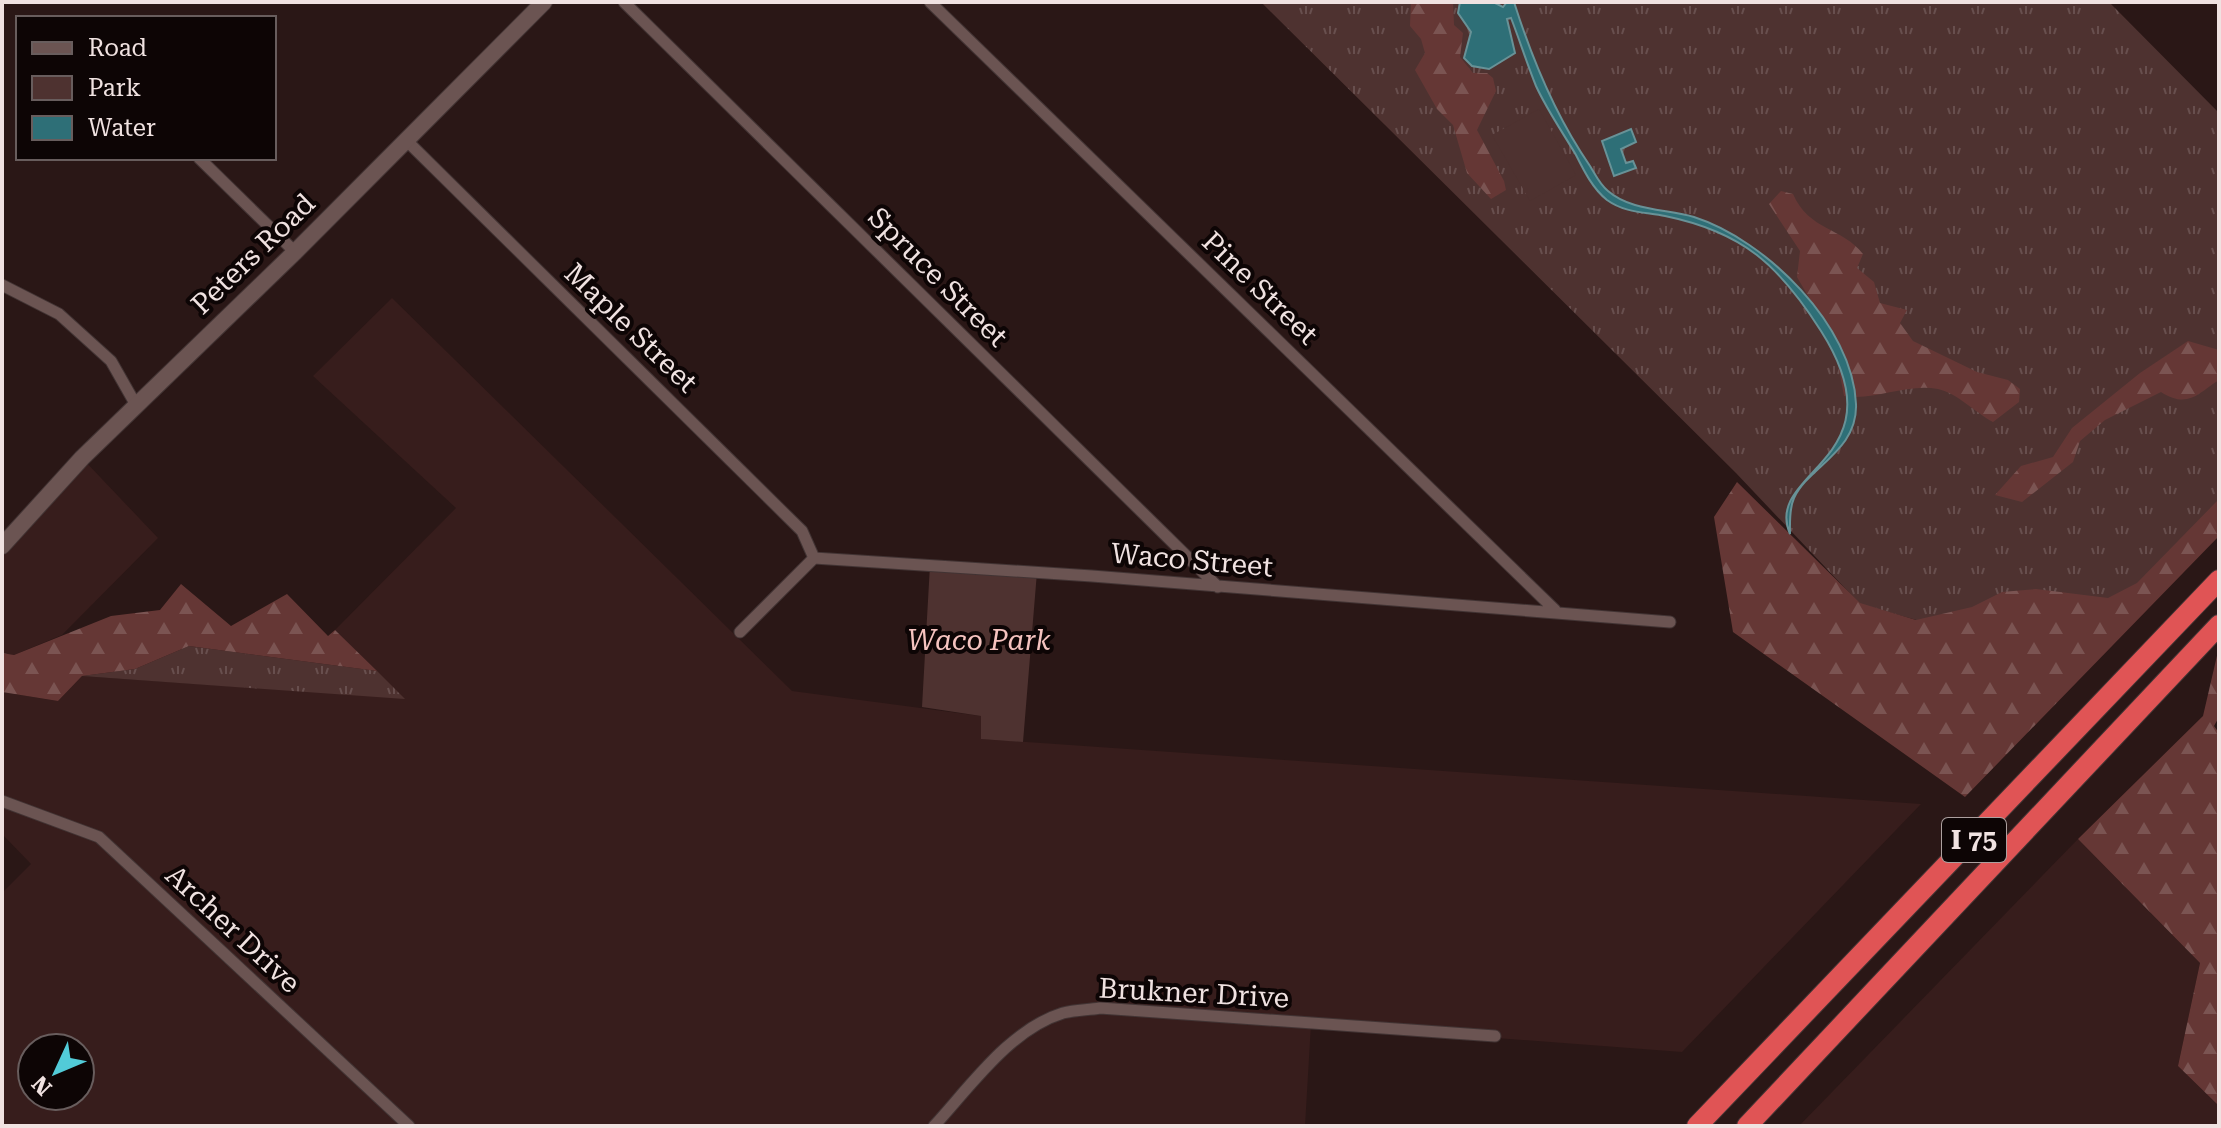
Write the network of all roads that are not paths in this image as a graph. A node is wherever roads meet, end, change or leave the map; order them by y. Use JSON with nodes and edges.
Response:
{"nodes":[{"id":1,"x":544,"y":2,"type":"edge"},
{"id":2,"x":624,"y":2,"type":"edge"},
{"id":3,"x":930,"y":2,"type":"edge"},
{"id":4,"x":405,"y":139,"type":"junction"},
{"id":5,"x":201,"y":160,"type":"edge"},
{"id":6,"x":295,"y":252,"type":"junction"},
{"id":7,"x":2,"y":285,"type":"edge"},
{"id":8,"x":136,"y":405,"type":"junction"},
{"id":9,"x":2,"y":546,"type":"edge"},
{"id":10,"x":814,"y":558,"type":"junction"},
{"id":11,"x":2219,"y":580,"type":"edge"},
{"id":12,"x":1218,"y":587,"type":"junction"},
{"id":13,"x":1555,"y":610,"type":"junction"},
{"id":14,"x":1670,"y":622,"type":"dead end"},
{"id":15,"x":2219,"y":625,"type":"edge"},
{"id":16,"x":740,"y":632,"type":"dead end"},
{"id":17,"x":2,"y":801,"type":"edge"},
{"id":18,"x":1495,"y":1036,"type":"dead end"},
{"id":19,"x":409,"y":1126,"type":"edge"},
{"id":20,"x":934,"y":1126,"type":"edge"},
{"id":21,"x":1697,"y":1126,"type":"edge"},
{"id":22,"x":1747,"y":1126,"type":"edge"}],
"edges":[{"from":1,"to":4,"type":"street","name":"Peters Road"},
{"from":2,"to":12,"type":"street","name":"Spruce Street"},
{"from":3,"to":13,"type":"street","name":"Pine Street"},
{"from":4,"to":6,"type":"street","name":"Peters Road"},
{"from":4,"to":10,"type":"street","name":"Maple Street"},
{"from":5,"to":6,"type":"street"},
{"from":6,"to":8,"type":"street","name":"Peters Road"},
{"from":7,"to":8,"type":"street"},
{"from":8,"to":9,"type":"street","name":"Peters Road"},
{"from":10,"to":12,"type":"street","name":"Waco Street"},
{"from":10,"to":16,"type":"street"},
{"from":11,"to":21,"type":"highway","number":"I 75"},
{"from":12,"to":13,"type":"street","name":"Waco Street"},
{"from":13,"to":14,"type":"street","name":"Waco Street"},
{"from":15,"to":22,"type":"highway","number":"I 75"},
{"from":17,"to":19,"type":"street","name":"Archer Drive"},
{"from":18,"to":20,"type":"street","name":"Brukner Drive"}]}
